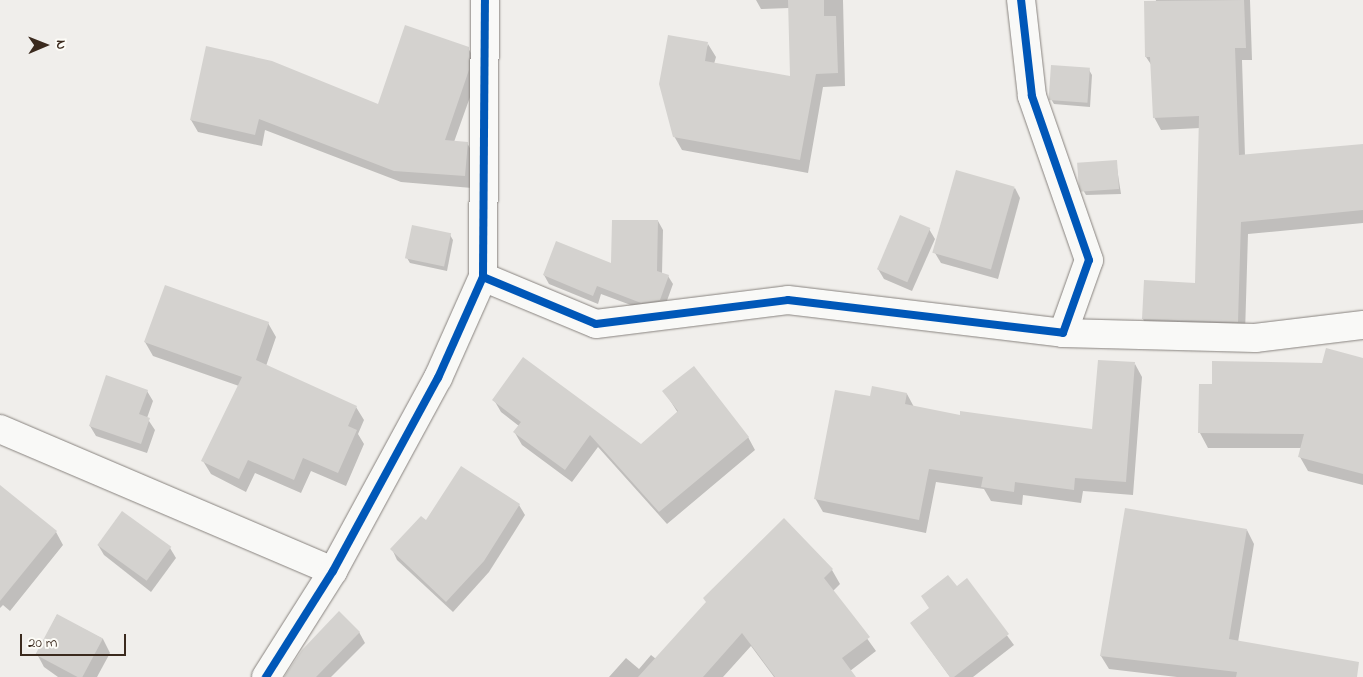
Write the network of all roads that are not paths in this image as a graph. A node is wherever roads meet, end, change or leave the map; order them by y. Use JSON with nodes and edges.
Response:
{"nodes":[{"id":1,"x":485,"y":0,"type":"edge"},
{"id":2,"x":1022,"y":0,"type":"edge"},
{"id":3,"x":483,"y":277,"type":"junction"},
{"id":4,"x":1363,"y":325,"type":"edge"},
{"id":5,"x":1063,"y":333,"type":"junction"},
{"id":6,"x":0,"y":429,"type":"edge"},
{"id":7,"x":333,"y":571,"type":"junction"},
{"id":8,"x":266,"y":677,"type":"edge"}],
"edges":[{"from":1,"to":3,"type":"street"},
{"from":2,"to":5,"type":"street"},
{"from":3,"to":5,"type":"street"},
{"from":3,"to":7,"type":"street"},
{"from":4,"to":5,"type":"street"},
{"from":6,"to":7,"type":"street"},
{"from":7,"to":8,"type":"street"}]}
